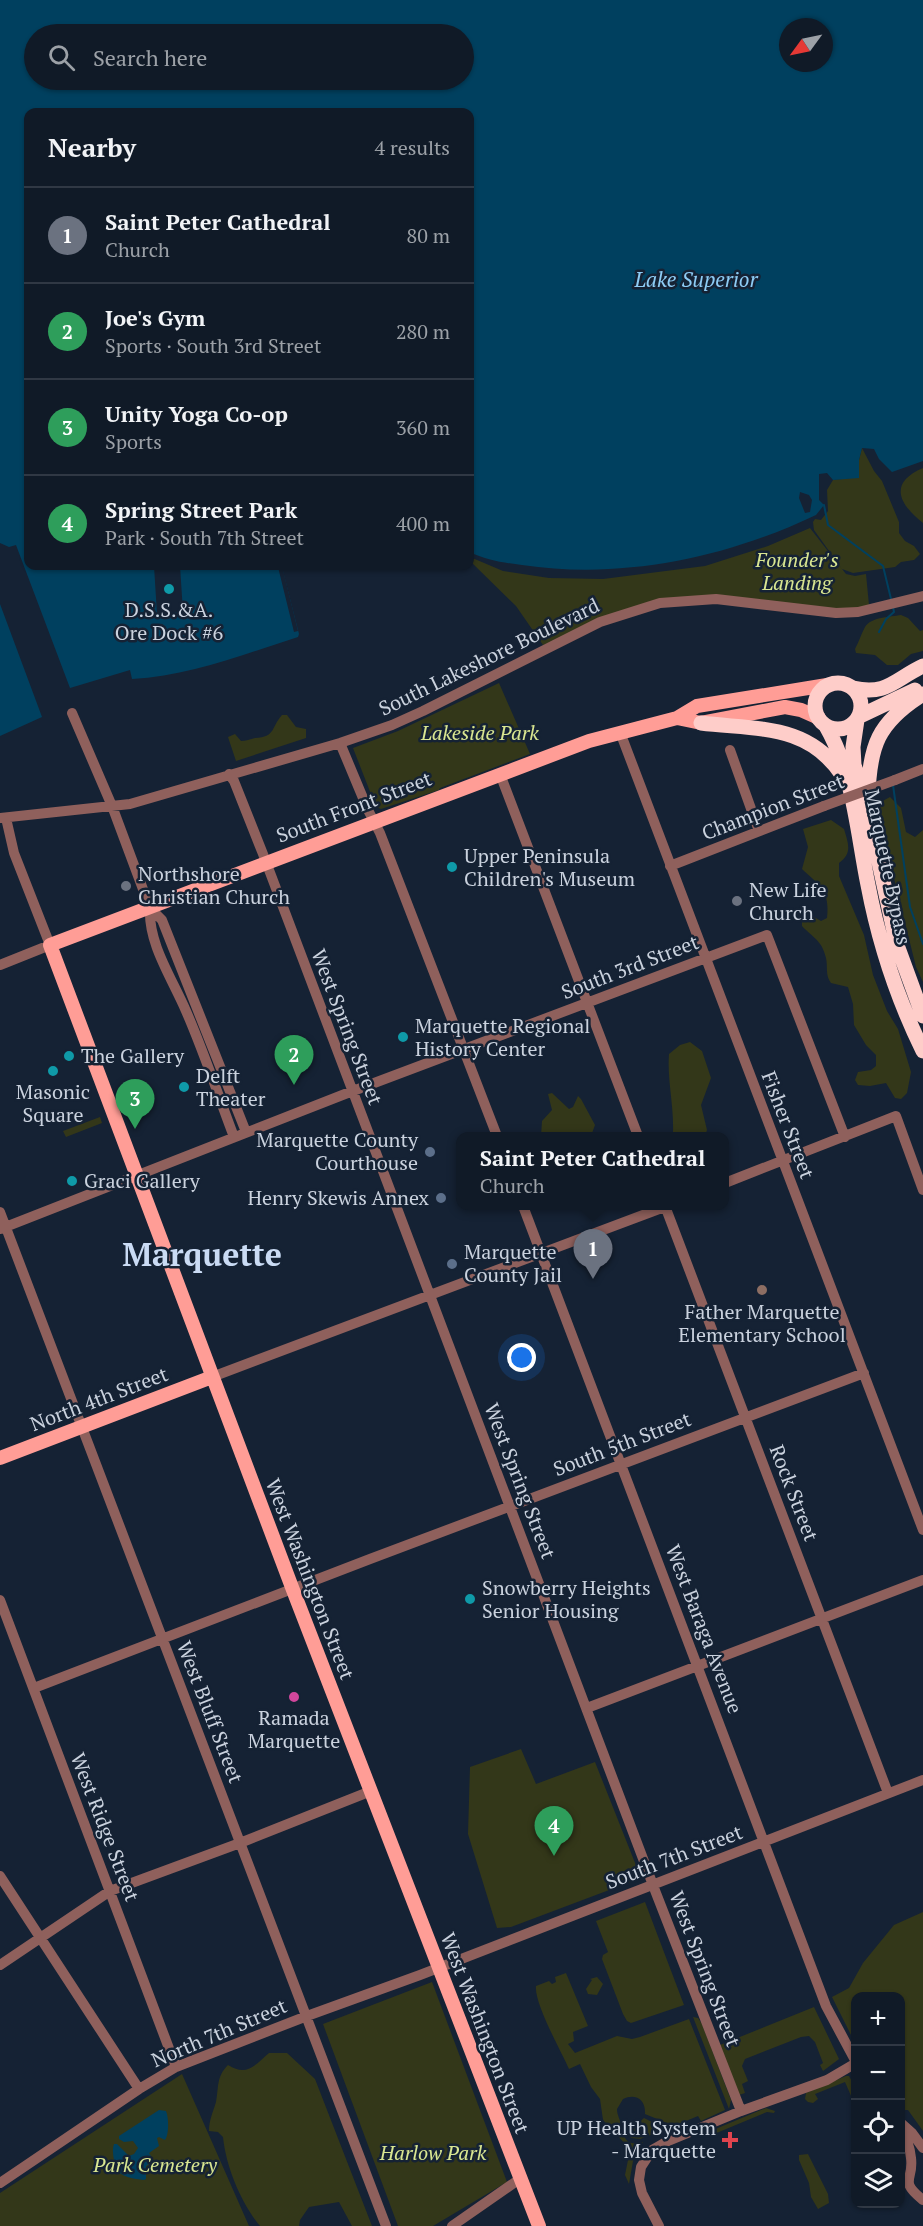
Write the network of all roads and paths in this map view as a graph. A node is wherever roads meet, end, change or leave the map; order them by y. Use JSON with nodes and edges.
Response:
{"nodes":[{"id":1,"x":923,"y":596,"type":"edge"},
{"id":2,"x":923,"y":666,"type":"edge"},
{"id":3,"x":827,"y":685,"type":"junction"},
{"id":4,"x":923,"y":687,"type":"edge"},
{"id":5,"x":853,"y":688,"type":"junction"},
{"id":6,"x":923,"y":694,"type":"edge"},
{"id":7,"x":72,"y":713,"type":"dead end"},
{"id":8,"x":677,"y":718,"type":"junction"},
{"id":9,"x":857,"y":718,"type":"junction"},
{"id":10,"x":822,"y":722,"type":"junction"},
{"id":11,"x":701,"y":723,"type":"junction"},
{"id":12,"x":620,"y":732,"type":"junction"},
{"id":13,"x":340,"y":743,"type":"junction"},
{"id":14,"x":730,"y":750,"type":"dead end"},
{"id":15,"x":923,"y":769,"type":"edge"},
{"id":16,"x":229,"y":774,"type":"junction"},
{"id":17,"x":500,"y":774,"type":"junction"},
{"id":18,"x":848,"y":783,"type":"junction"},
{"id":19,"x":112,"y":806,"type":"junction"},
{"id":20,"x":867,"y":807,"type":"junction"},
{"id":21,"x":3,"y":818,"type":"edge"},
{"id":22,"x":374,"y":822,"type":"junction"},
{"id":23,"x":759,"y":831,"type":"junction"},
{"id":24,"x":266,"y":864,"type":"junction"},
{"id":25,"x":670,"y":866,"type":"junction"},
{"id":26,"x":150,"y":908,"type":"junction"},
{"id":27,"x":50,"y":945,"type":"junction"},
{"id":28,"x":705,"y":959,"type":"junction"},
{"id":29,"x":0,"y":964,"type":"edge"},
{"id":30,"x":587,"y":1002,"type":"junction"},
{"id":31,"x":923,"y":1016,"type":"edge"},
{"id":32,"x":463,"y":1050,"type":"junction"},
{"id":33,"x":923,"y":1051,"type":"edge"},
{"id":34,"x":352,"y":1091,"type":"junction"},
{"id":35,"x":246,"y":1132,"type":"junction"},
{"id":36,"x":495,"y":1132,"type":"edge"},
{"id":37,"x":636,"y":1132,"type":"edge"},
{"id":38,"x":234,"y":1137,"type":"junction"},
{"id":39,"x":845,"y":1137,"type":"junction"},
{"id":40,"x":782,"y":1161,"type":"junction"},
{"id":41,"x":137,"y":1175,"type":"junction"},
{"id":42,"x":729,"y":1181,"type":"edge"},
{"id":43,"x":923,"y":1190,"type":"edge"},
{"id":44,"x":525,"y":1210,"type":"edge"},
{"id":45,"x":655,"y":1210,"type":"edge"},
{"id":46,"x":668,"y":1210,"type":"edge"},
{"id":47,"x":0,"y":1212,"type":"edge"},
{"id":48,"x":3,"y":1228,"type":"edge"},
{"id":49,"x":542,"y":1253,"type":"junction"},
{"id":50,"x":430,"y":1295,"type":"junction"},
{"id":51,"x":864,"y":1373,"type":"junction"},
{"id":52,"x":213,"y":1377,"type":"junction"},
{"id":53,"x":746,"y":1417,"type":"junction"},
{"id":54,"x":82,"y":1427,"type":"junction"},
{"id":55,"x":0,"y":1458,"type":"edge"},
{"id":56,"x":622,"y":1464,"type":"junction"},
{"id":57,"x":510,"y":1506,"type":"junction"},
{"id":58,"x":923,"y":1530,"type":"edge"},
{"id":59,"x":923,"y":1580,"type":"edge"},
{"id":60,"x":293,"y":1590,"type":"junction"},
{"id":61,"x":0,"y":1600,"type":"edge"},
{"id":62,"x":823,"y":1618,"type":"junction"},
{"id":63,"x":163,"y":1638,"type":"junction"},
{"id":64,"x":699,"y":1666,"type":"junction"},
{"id":65,"x":34,"y":1688,"type":"junction"},
{"id":66,"x":587,"y":1708,"type":"junction"},
{"id":67,"x":923,"y":1780,"type":"edge"},
{"id":68,"x":370,"y":1791,"type":"junction"},
{"id":69,"x":888,"y":1793,"type":"junction"},
{"id":70,"x":765,"y":1841,"type":"junction"},
{"id":71,"x":240,"y":1843,"type":"junction"},
{"id":72,"x":0,"y":1876,"type":"edge"},
{"id":73,"x":653,"y":1884,"type":"junction"},
{"id":74,"x":110,"y":1891,"type":"junction"},
{"id":75,"x":41,"y":1939,"type":"junction"},
{"id":76,"x":0,"y":1965,"type":"edge"},
{"id":77,"x":439,"y":1968,"type":"junction"},
{"id":78,"x":307,"y":2016,"type":"junction"},
{"id":79,"x":851,"y":2055,"type":"edge"},
{"id":80,"x":851,"y":2065,"type":"edge"},
{"id":81,"x":176,"y":2067,"type":"junction"},
{"id":82,"x":139,"y":2089,"type":"junction"},
{"id":83,"x":741,"y":2111,"type":"junction"},
{"id":84,"x":905,"y":2128,"type":"edge"},
{"id":85,"x":905,"y":2139,"type":"edge"},
{"id":86,"x":923,"y":2148,"type":"edge"},
{"id":87,"x":923,"y":2161,"type":"edge"},
{"id":88,"x":910,"y":2172,"type":"junction"},
{"id":89,"x":521,"y":2178,"type":"junction"},
{"id":90,"x":0,"y":2182,"type":"edge"},
{"id":91,"x":922,"y":2198,"type":"edge"},
{"id":92,"x":386,"y":2226,"type":"edge"},
{"id":93,"x":452,"y":2226,"type":"edge"},
{"id":94,"x":539,"y":2226,"type":"edge"},
{"id":95,"x":659,"y":2226,"type":"edge"}],
"edges":[{"from":1,"to":13,"type":"street","name":"South Lakeshore Boulevard"},
{"from":2,"to":5,"type":"highway"},
{"from":3,"to":5,"type":"highway"},
{"from":3,"to":8,"type":"main road","name":"South Front Street"},
{"from":3,"to":10,"type":"highway"},
{"from":4,"to":9,"type":"highway"},
{"from":5,"to":9,"type":"highway"},
{"from":6,"to":20,"type":"highway"},
{"from":7,"to":19,"type":"street"},
{"from":8,"to":11,"type":"main road","name":"South Front Street"},
{"from":8,"to":12,"type":"main road","name":"South Front Street"},
{"from":9,"to":10,"type":"highway"},
{"from":9,"to":20,"type":"highway","name":"Marquette Bypass"},
{"from":10,"to":11,"type":"main road","name":"South Front Street"},
{"from":10,"to":18,"type":"highway","name":"Marquette Bypass"},
{"from":11,"to":18,"type":"highway"},
{"from":12,"to":17,"type":"main road","name":"South Front Street"},
{"from":12,"to":25,"type":"street","name":"Fisher Street"},
{"from":13,"to":16,"type":"street","name":"South Lakeshore Boulevard"},
{"from":13,"to":22,"type":"street"},
{"from":14,"to":23,"type":"street"},
{"from":15,"to":23,"type":"street","name":"Champion Street","bridge":true},
{"from":16,"to":19,"type":"street","name":"South Lakeshore Boulevard"},
{"from":16,"to":24,"type":"street","name":"West Spring Street"},
{"from":17,"to":22,"type":"main road","name":"South Front Street"},
{"from":17,"to":30,"type":"street"},
{"from":18,"to":33,"type":"highway","name":"Marquette Bypass"},
{"from":19,"to":21,"type":"street","name":"South Lakeshore Boulevard"},
{"from":19,"to":26,"type":"street"},
{"from":20,"to":31,"type":"highway","name":"Marquette Bypass"},
{"from":21,"to":27,"type":"street"},
{"from":22,"to":24,"type":"main road","name":"South Front Street"},
{"from":22,"to":32,"type":"street"},
{"from":23,"to":25,"type":"street","name":"Champion Street"},
{"from":24,"to":26,"type":"main road","name":"South Front Street"},
{"from":24,"to":34,"type":"street","name":"West Spring Street"},
{"from":25,"to":28,"type":"street","name":"Fisher Street"},
{"from":26,"to":27,"type":"main road","name":"South Front Street"},
{"from":26,"to":35,"type":"street"},
{"from":26,"to":38,"type":"street"},
{"from":27,"to":29,"type":"street"},
{"from":27,"to":41,"type":"main road","name":"West Washington Street"},
{"from":28,"to":30,"type":"street","name":"South 3rd Street"},
{"from":28,"to":39,"type":"street","name":"South 3rd Street"},
{"from":28,"to":40,"type":"street","name":"Fisher Street"},
{"from":30,"to":32,"type":"street","name":"South 3rd Street"},
{"from":30,"to":37,"type":"street"},
{"from":32,"to":34,"type":"street","name":"South 3rd Street"},
{"from":32,"to":36,"type":"street"},
{"from":34,"to":35,"type":"street","name":"South 3rd Street"},
{"from":34,"to":50,"type":"street","name":"West Spring Street"},
{"from":35,"to":38,"type":"street","name":"South 3rd Street"},
{"from":38,"to":41,"type":"street","name":"South 3rd Street"},
{"from":39,"to":40,"type":"street"},
{"from":39,"to":43,"type":"street"},
{"from":40,"to":42,"type":"street"},
{"from":40,"to":51,"type":"street","name":"Fisher Street"},
{"from":41,"to":48,"type":"street","name":"South 3rd Street"},
{"from":41,"to":52,"type":"main road","name":"West Washington Street"},
{"from":44,"to":49,"type":"street","name":"West Baraga Avenue"},
{"from":45,"to":49,"type":"street"},
{"from":46,"to":53,"type":"street","name":"Rock Street"},
{"from":47,"to":48,"type":"street","name":"West Bluff Street"},
{"from":48,"to":54,"type":"street","name":"West Bluff Street"},
{"from":49,"to":50,"type":"street"},
{"from":49,"to":56,"type":"street","name":"West Baraga Avenue"},
{"from":50,"to":52,"type":"street"},
{"from":50,"to":57,"type":"street","name":"West Spring Street"},
{"from":51,"to":53,"type":"street","name":"South 5th Street"},
{"from":51,"to":58,"type":"street","name":"Fisher Street"},
{"from":52,"to":54,"type":"main road","name":"North 4th Street"},
{"from":52,"to":60,"type":"main road","name":"West Washington Street"},
{"from":53,"to":56,"type":"street","name":"South 5th Street"},
{"from":53,"to":62,"type":"street","name":"Rock Street"},
{"from":54,"to":55,"type":"main road","name":"North 4th Street"},
{"from":54,"to":63,"type":"street","name":"West Bluff Street"},
{"from":56,"to":57,"type":"street","name":"South 5th Street"},
{"from":56,"to":64,"type":"street","name":"West Baraga Avenue"},
{"from":57,"to":60,"type":"street","name":"South 5th Street"},
{"from":57,"to":66,"type":"street","name":"West Spring Street"},
{"from":59,"to":62,"type":"street"},
{"from":60,"to":63,"type":"street","name":"South 5th Street"},
{"from":60,"to":68,"type":"main road","name":"West Washington Street"},
{"from":61,"to":65,"type":"street","name":"West Ridge Street"},
{"from":62,"to":64,"type":"street"},
{"from":62,"to":69,"type":"street","name":"Rock Street"},
{"from":63,"to":65,"type":"street","name":"South 5th Street"},
{"from":63,"to":71,"type":"street","name":"West Bluff Street"},
{"from":64,"to":66,"type":"street"},
{"from":64,"to":70,"type":"street","name":"West Baraga Avenue"},
{"from":65,"to":74,"type":"street","name":"West Ridge Street"},
{"from":66,"to":73,"type":"street","name":"West Spring Street"},
{"from":67,"to":69,"type":"street","name":"South 7th Street"},
{"from":68,"to":71,"type":"street"},
{"from":68,"to":77,"type":"main road","name":"West Washington Street"},
{"from":69,"to":70,"type":"street","name":"South 7th Street"},
{"from":70,"to":73,"type":"street","name":"South 7th Street"},
{"from":70,"to":79,"type":"street","name":"West Baraga Avenue"},
{"from":71,"to":74,"type":"street"},
{"from":71,"to":78,"type":"street","name":"West Bluff Street"},
{"from":72,"to":75,"type":"street"},
{"from":73,"to":77,"type":"street","name":"South 7th Street"},
{"from":73,"to":83,"type":"street","name":"West Spring Street"},
{"from":74,"to":75,"type":"street"},
{"from":74,"to":81,"type":"street","name":"West Ridge Street"},
{"from":75,"to":76,"type":"street"},
{"from":75,"to":82,"type":"street"},
{"from":77,"to":78,"type":"street","name":"North 7th Street"},
{"from":77,"to":89,"type":"main road","name":"West Washington Street"},
{"from":78,"to":81,"type":"street","name":"North 7th Street"},
{"from":78,"to":92,"type":"street","name":"West Bluff Street"},
{"from":80,"to":83,"type":"street"},
{"from":81,"to":82,"type":"street","name":"North 7th Street"},
{"from":82,"to":90,"type":"street","name":"North 7th Street"},
{"from":83,"to":95,"type":"street"},
{"from":84,"to":86,"type":"street"},
{"from":85,"to":88,"type":"street"},
{"from":87,"to":88,"type":"street"},
{"from":88,"to":91,"type":"street"},
{"from":89,"to":93,"type":"street"},
{"from":89,"to":94,"type":"main road","name":"West Washington Street"}]}
